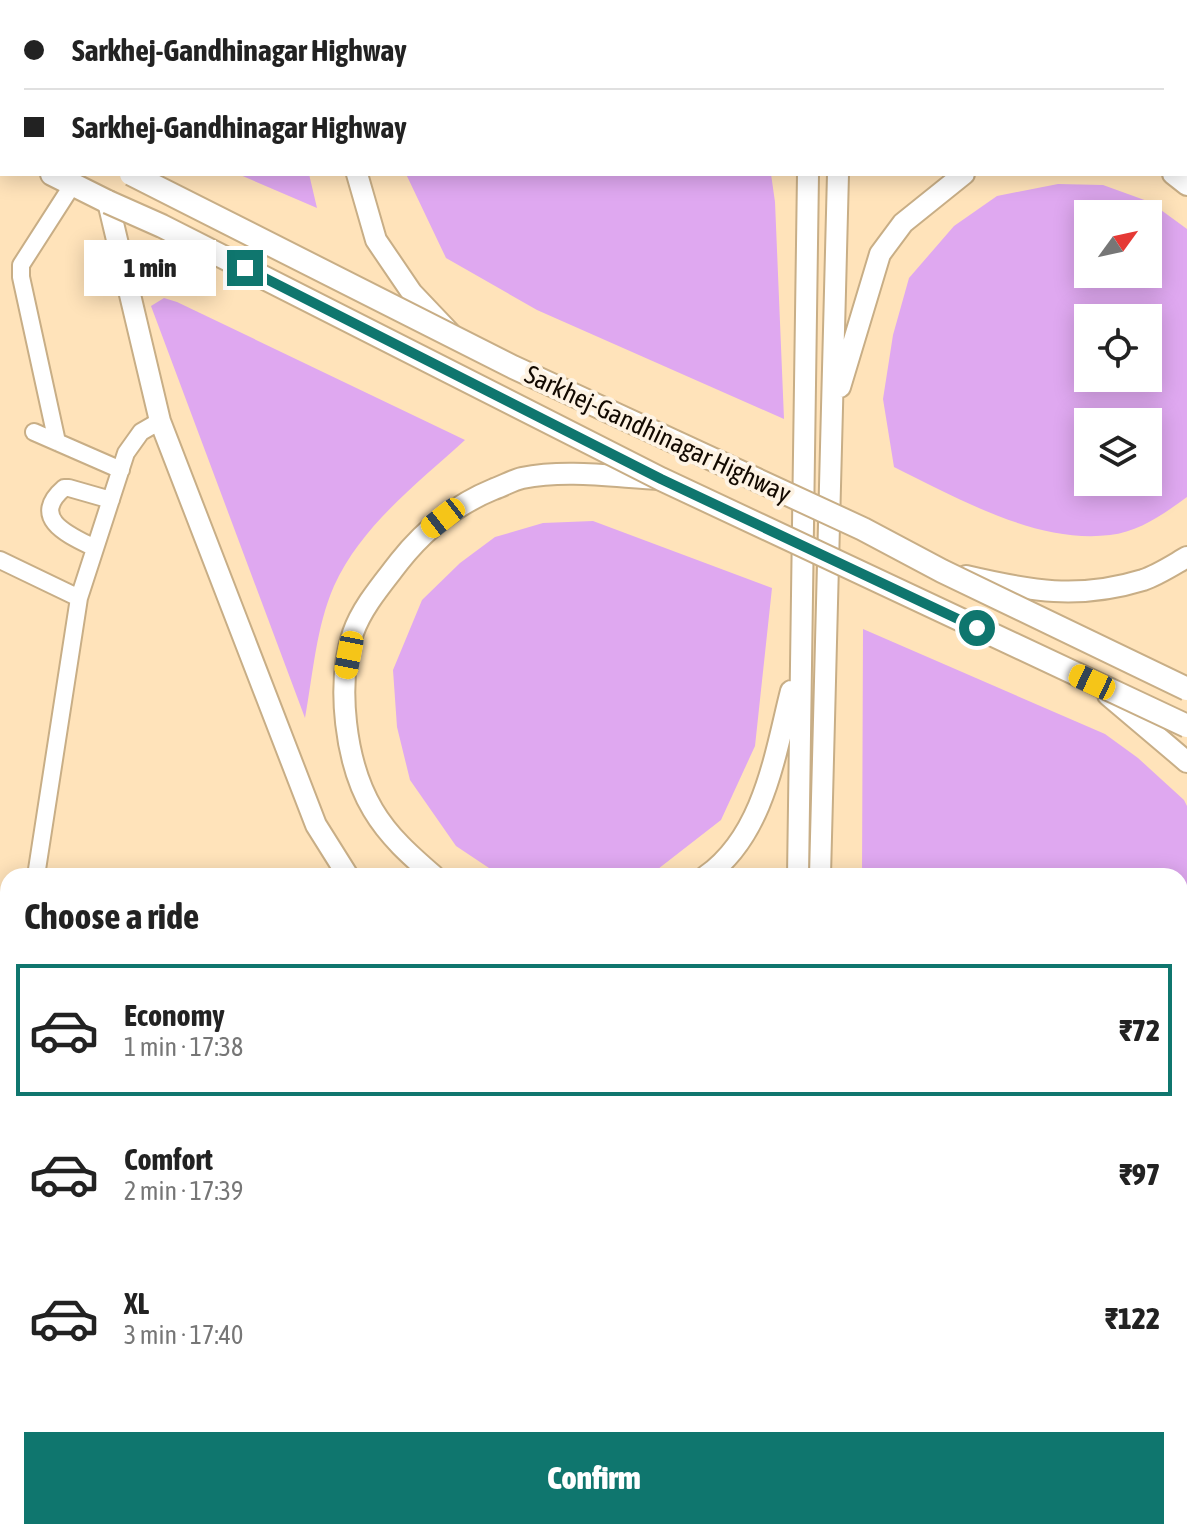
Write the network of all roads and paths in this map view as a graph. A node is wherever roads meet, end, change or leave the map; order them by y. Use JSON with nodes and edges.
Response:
{"nodes":[{"id":1,"x":56,"y":176,"type":"edge"},
{"id":2,"x":135,"y":176,"type":"edge"},
{"id":3,"x":358,"y":176,"type":"edge"},
{"id":4,"x":838,"y":176,"type":"edge"},
{"id":5,"x":962,"y":176,"type":"edge"},
{"id":6,"x":806,"y":180,"type":"edge"},
{"id":7,"x":73,"y":184,"type":"junction"},
{"id":8,"x":108,"y":202,"type":"junction"},
{"id":9,"x":451,"y":334,"type":"junction"},
{"id":10,"x":832,"y":414,"type":"junction"},
{"id":11,"x":160,"y":421,"type":"junction"},
{"id":12,"x":34,"y":432,"type":"dead end"},
{"id":13,"x":57,"y":442,"type":"junction"},
{"id":14,"x":121,"y":470,"type":"junction"},
{"id":15,"x":661,"y":479,"type":"junction"},
{"id":16,"x":111,"y":500,"type":"junction"},
{"id":17,"x":95,"y":548,"type":"junction"},
{"id":18,"x":1187,"y":557,"type":"edge"},
{"id":19,"x":0,"y":560,"type":"edge"},
{"id":20,"x":942,"y":571,"type":"junction"},
{"id":21,"x":79,"y":598,"type":"junction"},
{"id":22,"x":799,"y":660,"type":"junction"},
{"id":23,"x":1092,"y":682,"type":"junction"},
{"id":24,"x":1187,"y":689,"type":"edge"},
{"id":25,"x":1187,"y":726,"type":"edge"},
{"id":26,"x":1187,"y":762,"type":"edge"},
{"id":27,"x":37,"y":868,"type":"edge"},
{"id":28,"x":343,"y":868,"type":"edge"},
{"id":29,"x":425,"y":868,"type":"edge"},
{"id":30,"x":714,"y":868,"type":"edge"},
{"id":31,"x":798,"y":868,"type":"edge"},
{"id":32,"x":821,"y":868,"type":"edge"}],
"edges":[{"from":1,"to":7,"type":"highway","name":"Sarkhej-Gandhinagar Highway"},
{"from":2,"to":9,"type":"highway","name":"Sarkhej-Gandhinagar Highway","bridge":true},
{"from":3,"to":9,"type":"main road"},
{"from":4,"to":10,"type":"main road"},
{"from":5,"to":10,"type":"main road"},
{"from":6,"to":22,"type":"main road"},
{"from":7,"to":8,"type":"highway","name":"Sarkhej-Gandhinagar Highway"},
{"from":7,"to":13,"type":"street"},
{"from":8,"to":11,"type":"main road"},
{"from":8,"to":15,"type":"highway","name":"Sarkhej-Gandhinagar Highway","bridge":true},
{"from":9,"to":20,"type":"highway","name":"Sarkhej-Gandhinagar Highway","bridge":true},
{"from":10,"to":32,"type":"main road"},
{"from":11,"to":14,"type":"street"},
{"from":11,"to":28,"type":"main road"},
{"from":12,"to":13,"type":"street"},
{"from":13,"to":14,"type":"street"},
{"from":14,"to":16,"type":"street"},
{"from":15,"to":23,"type":"highway","name":"Sarkhej-Gandhinagar Highway","bridge":true},
{"from":15,"to":29,"type":"main road"},
{"from":16,"to":17,"type":"street"},
{"from":16,"to":17,"type":"street"},
{"from":17,"to":21,"type":"street"},
{"from":18,"to":20,"type":"main road"},
{"from":19,"to":21,"type":"street"},
{"from":20,"to":24,"type":"highway","name":"Sarkhej-Gandhinagar Highway","bridge":true},
{"from":21,"to":27,"type":"street"},
{"from":22,"to":30,"type":"main road"},
{"from":22,"to":31,"type":"main road"},
{"from":23,"to":25,"type":"highway","name":"Sarkhej-Gandhinagar Highway","bridge":true},
{"from":23,"to":26,"type":"main road"}]}
